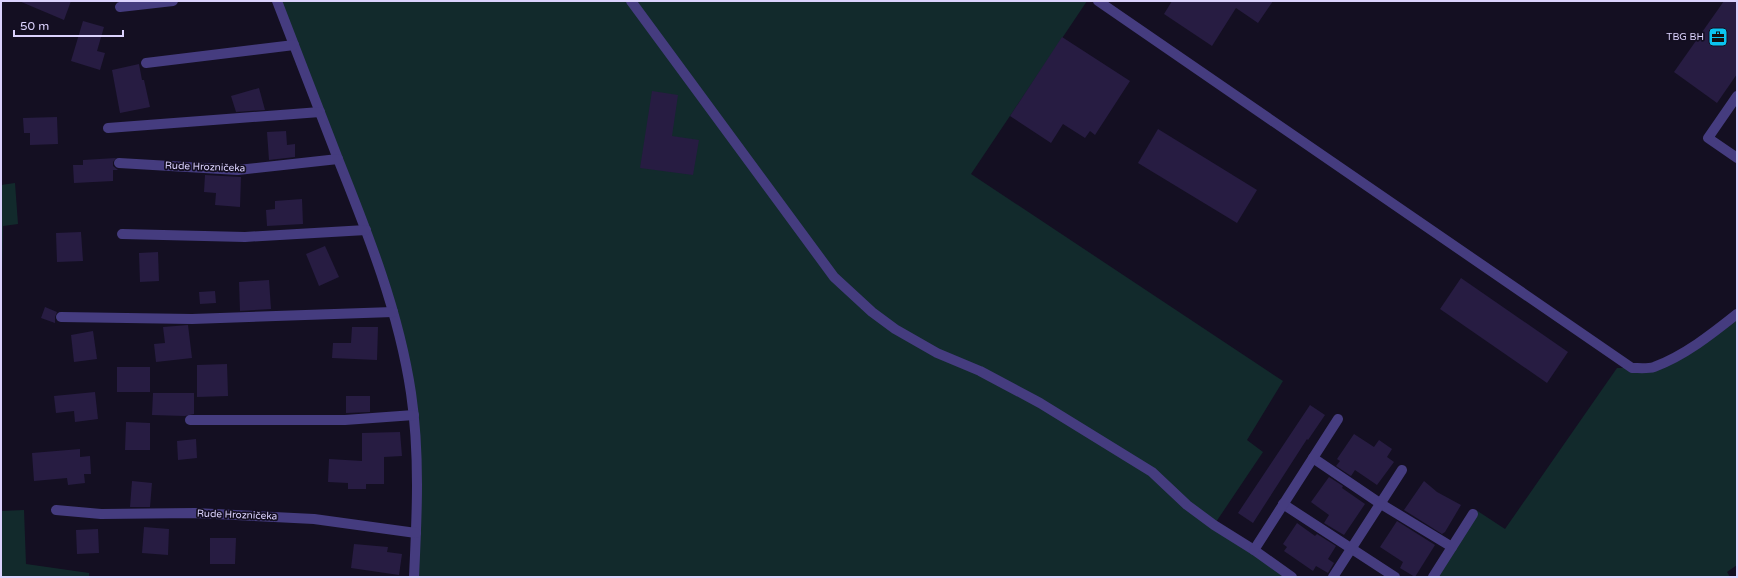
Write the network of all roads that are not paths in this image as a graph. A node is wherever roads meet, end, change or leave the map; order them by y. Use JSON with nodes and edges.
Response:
{"nodes":[{"id":1,"x":172,"y":1,"type":"edge"},
{"id":2,"x":277,"y":1,"type":"edge"},
{"id":3,"x":631,"y":1,"type":"edge"},
{"id":4,"x":1098,"y":1,"type":"edge"},
{"id":5,"x":120,"y":7,"type":"dead end"},
{"id":6,"x":294,"y":45,"type":"junction"},
{"id":7,"x":146,"y":63,"type":"dead end"},
{"id":8,"x":1737,"y":96,"type":"edge"},
{"id":9,"x":320,"y":112,"type":"junction"},
{"id":10,"x":108,"y":128,"type":"dead end"},
{"id":11,"x":1737,"y":158,"type":"edge"},
{"id":12,"x":338,"y":159,"type":"junction"},
{"id":13,"x":119,"y":163,"type":"dead end"},
{"id":14,"x":366,"y":230,"type":"junction"},
{"id":15,"x":122,"y":234,"type":"dead end"},
{"id":16,"x":393,"y":312,"type":"junction"},
{"id":17,"x":1737,"y":314,"type":"edge"},
{"id":18,"x":62,"y":317,"type":"dead end"},
{"id":19,"x":414,"y":415,"type":"junction"},
{"id":20,"x":1338,"y":419,"type":"dead end"},
{"id":21,"x":190,"y":420,"type":"dead end"},
{"id":22,"x":1313,"y":458,"type":"junction"},
{"id":23,"x":1402,"y":470,"type":"dead end"},
{"id":24,"x":1283,"y":504,"type":"junction"},
{"id":25,"x":1381,"y":504,"type":"junction"},
{"id":26,"x":56,"y":510,"type":"dead end"},
{"id":27,"x":1473,"y":514,"type":"dead end"},
{"id":28,"x":416,"y":533,"type":"junction"},
{"id":29,"x":1452,"y":547,"type":"junction"},
{"id":30,"x":1351,"y":549,"type":"junction"},
{"id":31,"x":1254,"y":550,"type":"junction"},
{"id":32,"x":414,"y":577,"type":"edge"},
{"id":33,"x":1292,"y":577,"type":"edge"},
{"id":34,"x":1333,"y":577,"type":"edge"},
{"id":35,"x":1395,"y":577,"type":"edge"},
{"id":36,"x":1433,"y":577,"type":"edge"}],
"edges":[{"from":1,"to":5,"type":"street"},
{"from":2,"to":6,"type":"street"},
{"from":3,"to":31,"type":"street"},
{"from":4,"to":17,"type":"street"},
{"from":6,"to":7,"type":"street"},
{"from":6,"to":9,"type":"street"},
{"from":8,"to":11,"type":"street"},
{"from":9,"to":10,"type":"street"},
{"from":9,"to":12,"type":"street"},
{"from":12,"to":13,"type":"street","name":"Rude Hrozničeka"},
{"from":12,"to":14,"type":"street"},
{"from":14,"to":15,"type":"street"},
{"from":14,"to":16,"type":"street"},
{"from":16,"to":18,"type":"street"},
{"from":16,"to":19,"type":"street"},
{"from":19,"to":21,"type":"street"},
{"from":19,"to":28,"type":"street"},
{"from":20,"to":22,"type":"street"},
{"from":22,"to":24,"type":"street"},
{"from":22,"to":25,"type":"street"},
{"from":23,"to":25,"type":"street"},
{"from":24,"to":30,"type":"street"},
{"from":24,"to":31,"type":"street"},
{"from":25,"to":29,"type":"street"},
{"from":25,"to":30,"type":"street"},
{"from":26,"to":28,"type":"street","name":"Rude Hrozničeka"},
{"from":27,"to":29,"type":"street"},
{"from":28,"to":32,"type":"street"},
{"from":29,"to":36,"type":"street"},
{"from":30,"to":34,"type":"street"},
{"from":30,"to":35,"type":"street"},
{"from":31,"to":33,"type":"street"}]}
